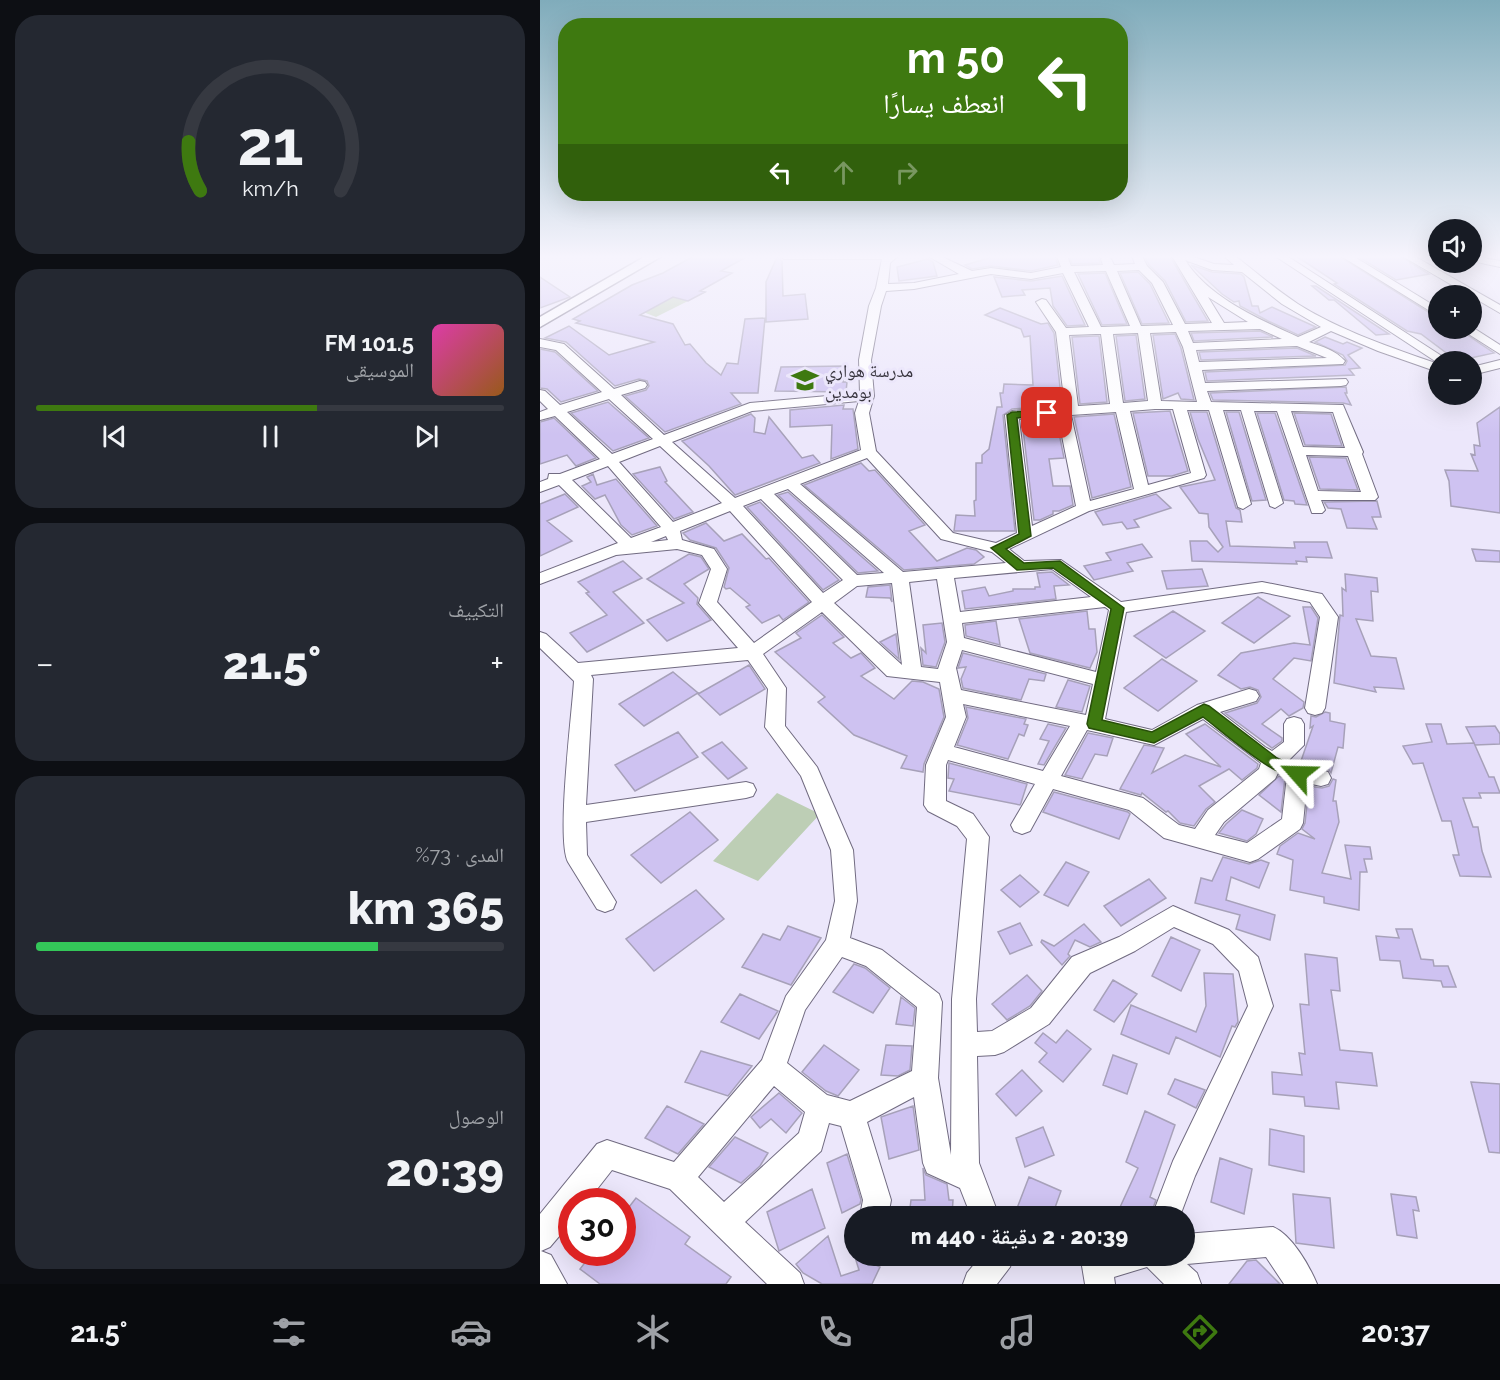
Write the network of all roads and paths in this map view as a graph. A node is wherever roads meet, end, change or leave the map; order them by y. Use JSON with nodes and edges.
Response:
{"nodes":[{"id":1,"x":873,"y":316,"type":"edge"},
{"id":2,"x":1051,"y":316,"type":"edge"},
{"id":3,"x":1091,"y":316,"type":"edge"},
{"id":4,"x":1133,"y":316,"type":"edge"},
{"id":5,"x":1174,"y":316,"type":"edge"},
{"id":6,"x":1214,"y":316,"type":"edge"},
{"id":7,"x":1247,"y":316,"type":"edge"},
{"id":8,"x":1311,"y":316,"type":"edge"},
{"id":9,"x":1322,"y":316,"type":"edge"},
{"id":10,"x":1374,"y":316,"type":"edge"},
{"id":11,"x":1262,"y":325,"type":"junction"},
{"id":12,"x":1220,"y":326,"type":"junction"},
{"id":13,"x":1330,"y":327,"type":"junction"},
{"id":14,"x":1180,"y":328,"type":"junction"},
{"id":15,"x":1140,"y":329,"type":"junction"},
{"id":16,"x":1101,"y":331,"type":"junction"},
{"id":17,"x":1062,"y":332,"type":"junction"},
{"id":18,"x":1482,"y":339,"type":"edge"},
{"id":19,"x":1298,"y":342,"type":"junction"},
{"id":20,"x":540,"y":343,"type":"edge"},
{"id":21,"x":1189,"y":347,"type":"junction"},
{"id":22,"x":1500,"y":350,"type":"edge"},
{"id":23,"x":1428,"y":351,"type":"edge"},
{"id":24,"x":1500,"y":357,"type":"edge"},
{"id":25,"x":1482,"y":361,"type":"edge"},
{"id":26,"x":1428,"y":362,"type":"edge"},
{"id":27,"x":1428,"y":362,"type":"edge"},
{"id":28,"x":1500,"y":364,"type":"edge"},
{"id":29,"x":1194,"y":366,"type":"junction"},
{"id":30,"x":1482,"y":368,"type":"edge"},
{"id":31,"x":1341,"y":382,"type":"dead end"},
{"id":32,"x":640,"y":385,"type":"dead end"},
{"id":33,"x":1199,"y":387,"type":"junction"},
{"id":34,"x":540,"y":394,"type":"edge"},
{"id":35,"x":610,"y":394,"type":"junction"},
{"id":36,"x":867,"y":396,"type":"junction"},
{"id":37,"x":1155,"y":405,"type":"junction"},
{"id":38,"x":1179,"y":405,"type":"junction"},
{"id":39,"x":1210,"y":406,"type":"junction"},
{"id":40,"x":1246,"y":406,"type":"junction"},
{"id":41,"x":1119,"y":407,"type":"junction"},
{"id":42,"x":1283,"y":408,"type":"junction"},
{"id":43,"x":557,"y":411,"type":"junction"},
{"id":44,"x":1068,"y":411,"type":"junction"},
{"id":45,"x":540,"y":416,"type":"edge"},
{"id":46,"x":660,"y":441,"type":"junction"},
{"id":47,"x":1298,"y":451,"type":"junction"},
{"id":48,"x":869,"y":452,"type":"junction"},
{"id":49,"x":1356,"y":452,"type":"junction"},
{"id":50,"x":610,"y":460,"type":"junction"},
{"id":51,"x":540,"y":475,"type":"edge"},
{"id":52,"x":562,"y":479,"type":"junction"},
{"id":53,"x":790,"y":483,"type":"junction"},
{"id":54,"x":540,"y":487,"type":"edge"},
{"id":55,"x":1142,"y":492,"type":"junction"},
{"id":56,"x":764,"y":493,"type":"junction"},
{"id":57,"x":1312,"y":495,"type":"junction"},
{"id":58,"x":1275,"y":503,"type":"dead end"},
{"id":59,"x":1243,"y":504,"type":"dead end"},
{"id":60,"x":733,"y":505,"type":"junction"},
{"id":61,"x":1084,"y":508,"type":"junction"},
{"id":62,"x":1317,"y":510,"type":"dead end"},
{"id":63,"x":674,"y":536,"type":"junction"},
{"id":64,"x":1025,"y":536,"type":"junction"},
{"id":65,"x":620,"y":548,"type":"junction"},
{"id":66,"x":998,"y":548,"type":"junction"},
{"id":67,"x":1021,"y":567,"type":"junction"},
{"id":68,"x":945,"y":574,"type":"junction"},
{"id":69,"x":900,"y":578,"type":"junction"},
{"id":70,"x":540,"y":579,"type":"edge"},
{"id":71,"x":854,"y":581,"type":"junction"},
{"id":72,"x":825,"y":604,"type":"junction"},
{"id":73,"x":1113,"y":604,"type":"junction"},
{"id":74,"x":951,"y":619,"type":"junction"},
{"id":75,"x":540,"y":638,"type":"edge"},
{"id":76,"x":956,"y":642,"type":"junction"},
{"id":77,"x":753,"y":652,"type":"junction"},
{"id":78,"x":574,"y":670,"type":"junction"},
{"id":79,"x":912,"y":672,"type":"junction"},
{"id":80,"x":1103,"y":680,"type":"junction"},
{"id":81,"x":949,"y":685,"type":"junction"},
{"id":82,"x":1249,"y":696,"type":"dead end"},
{"id":83,"x":1316,"y":708,"type":"dead end"},
{"id":84,"x":1204,"y":710,"type":"junction"},
{"id":85,"x":1088,"y":723,"type":"junction"},
{"id":86,"x":1294,"y":724,"type":"dead end"},
{"id":87,"x":942,"y":751,"type":"junction"},
{"id":88,"x":1272,"y":762,"type":"junction"},
{"id":89,"x":1298,"y":774,"type":"junction"},
{"id":90,"x":1321,"y":778,"type":"dead end"},
{"id":91,"x":1048,"y":781,"type":"junction"},
{"id":92,"x":746,"y":790,"type":"dead end"},
{"id":93,"x":575,"y":815,"type":"junction"},
{"id":94,"x":1023,"y":825,"type":"dead end"},
{"id":95,"x":1200,"y":840,"type":"junction"},
{"id":96,"x":605,"y":902,"type":"dead end"},
{"id":97,"x":837,"y":944,"type":"junction"},
{"id":98,"x":964,"y":1045,"type":"junction"},
{"id":99,"x":772,"y":1068,"type":"junction"},
{"id":100,"x":925,"y":1078,"type":"junction"},
{"id":101,"x":820,"y":1107,"type":"junction"},
{"id":102,"x":850,"y":1115,"type":"junction"},
{"id":103,"x":679,"y":1178,"type":"junction"},
{"id":104,"x":970,"y":1178,"type":"junction"},
{"id":105,"x":876,"y":1206,"type":"edge"},
{"id":106,"x":981,"y":1206,"type":"edge"},
{"id":107,"x":1170,"y":1206,"type":"edge"},
{"id":108,"x":725,"y":1221,"type":"junction"},
{"id":109,"x":540,"y":1237,"type":"edge"},
{"id":110,"x":1195,"y":1248,"type":"edge"},
{"id":111,"x":540,"y":1266,"type":"edge"},
{"id":112,"x":992,"y":1266,"type":"edge"},
{"id":113,"x":1097,"y":1266,"type":"edge"},
{"id":114,"x":1167,"y":1266,"type":"edge"},
{"id":115,"x":552,"y":1284,"type":"edge"},
{"id":116,"x":789,"y":1284,"type":"edge"},
{"id":117,"x":978,"y":1284,"type":"edge"},
{"id":118,"x":1100,"y":1284,"type":"edge"},
{"id":119,"x":1186,"y":1284,"type":"edge"},
{"id":120,"x":1302,"y":1284,"type":"edge"}],
"edges":[{"from":1,"to":36,"type":"street"},
{"from":2,"to":17,"type":"street"},
{"from":3,"to":16,"type":"street"},
{"from":4,"to":15,"type":"street"},
{"from":5,"to":14,"type":"street"},
{"from":6,"to":12,"type":"street"},
{"from":7,"to":11,"type":"street"},
{"from":8,"to":13,"type":"street"},
{"from":9,"to":26,"type":"street"},
{"from":10,"to":23,"type":"street"},
{"from":11,"to":12,"type":"street"},
{"from":11,"to":19,"type":"street"},
{"from":12,"to":14,"type":"street"},
{"from":13,"to":19,"type":"street"},
{"from":13,"to":27,"type":"street"},
{"from":14,"to":15,"type":"street"},
{"from":14,"to":21,"type":"street"},
{"from":15,"to":16,"type":"street"},
{"from":15,"to":37,"type":"street"},
{"from":16,"to":17,"type":"street"},
{"from":16,"to":41,"type":"street"},
{"from":17,"to":44,"type":"street"},
{"from":18,"to":22,"type":"street"},
{"from":19,"to":21,"type":"street"},
{"from":19,"to":29,"type":"street"},
{"from":20,"to":35,"type":"street"},
{"from":21,"to":29,"type":"street"},
{"from":24,"to":25,"type":"street"},
{"from":28,"to":30,"type":"street"},
{"from":29,"to":33,"type":"street"},
{"from":31,"to":33,"type":"street"},
{"from":32,"to":35,"type":"street"},
{"from":33,"to":39,"type":"street"},
{"from":34,"to":43,"type":"street"},
{"from":35,"to":43,"type":"street"},
{"from":35,"to":46,"type":"street"},
{"from":36,"to":46,"type":"street"},
{"from":36,"to":48,"type":"street"},
{"from":37,"to":38,"type":"street"},
{"from":37,"to":41,"type":"street"},
{"from":38,"to":39,"type":"street"},
{"from":38,"to":55,"type":"street"},
{"from":39,"to":40,"type":"street"},
{"from":39,"to":59,"type":"street"},
{"from":40,"to":42,"type":"street"},
{"from":40,"to":58,"type":"street"},
{"from":41,"to":44,"type":"street"},
{"from":41,"to":55,"type":"street"},
{"from":42,"to":47,"type":"street"},
{"from":42,"to":49,"type":"street"},
{"from":43,"to":45,"type":"street"},
{"from":43,"to":50,"type":"street"},
{"from":44,"to":61,"type":"street"},
{"from":44,"to":64,"type":"street"},
{"from":46,"to":50,"type":"street"},
{"from":46,"to":60,"type":"street"},
{"from":47,"to":49,"type":"street"},
{"from":47,"to":57,"type":"street"},
{"from":48,"to":53,"type":"street"},
{"from":48,"to":66,"type":"street"},
{"from":49,"to":57,"type":"street"},
{"from":50,"to":52,"type":"street"},
{"from":50,"to":63,"type":"street"},
{"from":51,"to":52,"type":"street"},
{"from":52,"to":54,"type":"street"},
{"from":52,"to":65,"type":"street"},
{"from":53,"to":56,"type":"street"},
{"from":53,"to":69,"type":"street"},
{"from":55,"to":61,"type":"street"},
{"from":56,"to":60,"type":"street"},
{"from":56,"to":71,"type":"street"},
{"from":57,"to":62,"type":"street"},
{"from":60,"to":63,"type":"street"},
{"from":60,"to":72,"type":"street"},
{"from":61,"to":64,"type":"street"},
{"from":63,"to":65,"type":"street"},
{"from":63,"to":77,"type":"street"},
{"from":64,"to":66,"type":"street"},
{"from":65,"to":70,"type":"street"},
{"from":66,"to":67,"type":"street"},
{"from":67,"to":68,"type":"street"},
{"from":67,"to":73,"type":"street"},
{"from":68,"to":69,"type":"street"},
{"from":68,"to":74,"type":"street"},
{"from":69,"to":71,"type":"street"},
{"from":69,"to":79,"type":"street"},
{"from":71,"to":72,"type":"street"},
{"from":72,"to":77,"type":"street"},
{"from":72,"to":79,"type":"street"},
{"from":73,"to":74,"type":"street"},
{"from":73,"to":80,"type":"street"},
{"from":73,"to":83,"type":"street"},
{"from":74,"to":76,"type":"street"},
{"from":75,"to":78,"type":"street"},
{"from":76,"to":80,"type":"street"},
{"from":76,"to":81,"type":"street"},
{"from":77,"to":78,"type":"street"},
{"from":77,"to":97,"type":"street"},
{"from":78,"to":93,"type":"street"},
{"from":79,"to":81,"type":"street"},
{"from":80,"to":85,"type":"street"},
{"from":81,"to":85,"type":"street"},
{"from":81,"to":87,"type":"street"},
{"from":82,"to":84,"type":"street"},
{"from":84,"to":85,"type":"street"},
{"from":84,"to":88,"type":"street"},
{"from":85,"to":91,"type":"street"},
{"from":86,"to":88,"type":"street"},
{"from":87,"to":91,"type":"street"},
{"from":87,"to":98,"type":"street"},
{"from":88,"to":89,"type":"street"},
{"from":88,"to":95,"type":"street"},
{"from":89,"to":90,"type":"street"},
{"from":89,"to":95,"type":"street"},
{"from":91,"to":94,"type":"street"},
{"from":91,"to":95,"type":"street"},
{"from":92,"to":93,"type":"street"},
{"from":93,"to":96,"type":"street"},
{"from":97,"to":99,"type":"street"},
{"from":97,"to":100,"type":"street"},
{"from":98,"to":104,"type":"street"},
{"from":98,"to":107,"type":"street"},
{"from":99,"to":101,"type":"street"},
{"from":99,"to":103,"type":"street"},
{"from":100,"to":102,"type":"street"},
{"from":100,"to":104,"type":"street"},
{"from":101,"to":102,"type":"street"},
{"from":101,"to":108,"type":"street"},
{"from":102,"to":105,"type":"street"},
{"from":103,"to":108,"type":"street"},
{"from":103,"to":109,"type":"street"},
{"from":104,"to":106,"type":"street"},
{"from":108,"to":116,"type":"street"},
{"from":110,"to":120,"type":"street"},
{"from":111,"to":115,"type":"street"},
{"from":112,"to":117,"type":"street"},
{"from":113,"to":118,"type":"street"},
{"from":114,"to":119,"type":"street"}]}
